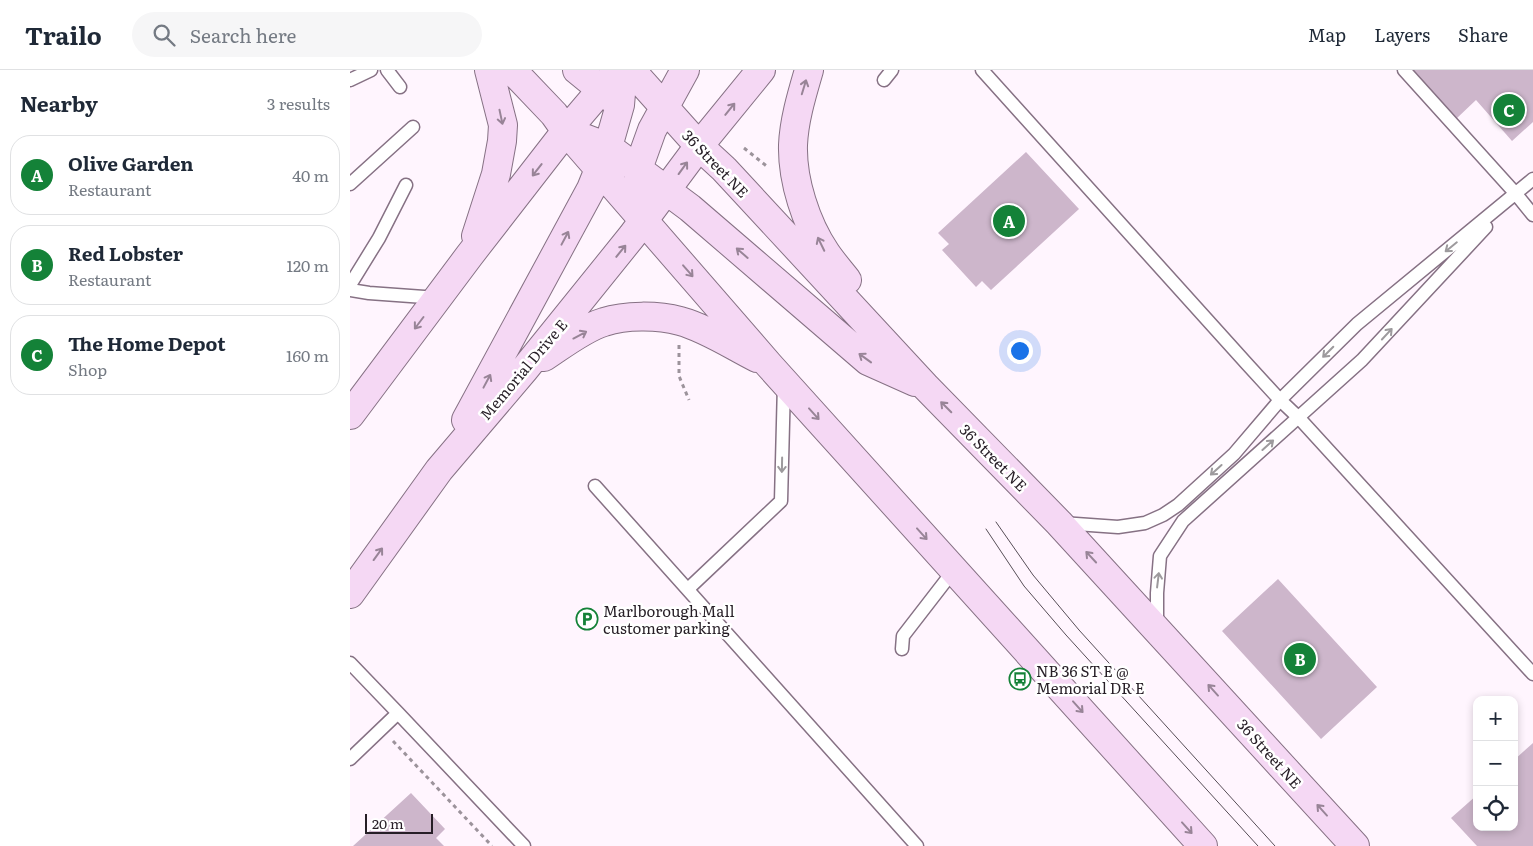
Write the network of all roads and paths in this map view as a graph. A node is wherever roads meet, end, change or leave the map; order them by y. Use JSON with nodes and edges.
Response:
{"nodes":[{"id":1,"x":371,"y":70,"type":"edge"},
{"id":2,"x":387,"y":70,"type":"edge"},
{"id":3,"x":489,"y":70,"type":"edge"},
{"id":4,"x":512,"y":70,"type":"edge"},
{"id":5,"x":577,"y":70,"type":"edge"},
{"id":6,"x":623,"y":70,"type":"edge"},
{"id":7,"x":631,"y":70,"type":"edge"},
{"id":8,"x":685,"y":70,"type":"edge"},
{"id":9,"x":761,"y":70,"type":"edge"},
{"id":10,"x":809,"y":70,"type":"edge"},
{"id":11,"x":892,"y":70,"type":"edge"},
{"id":12,"x":982,"y":70,"type":"edge"},
{"id":13,"x":1404,"y":70,"type":"edge"},
{"id":14,"x":350,"y":80,"type":"edge"},
{"id":15,"x":884,"y":80,"type":"dead end"},
{"id":16,"x":400,"y":87,"type":"dead end"},
{"id":17,"x":613,"y":88,"type":"edge"},
{"id":18,"x":658,"y":119,"type":"junction"},
{"id":19,"x":413,"y":127,"type":"dead end"},
{"id":20,"x":566,"y":131,"type":"junction"},
{"id":21,"x":699,"y":146,"type":"junction"},
{"id":22,"x":744,"y":148,"type":"dead end"},
{"id":23,"x":604,"y":158,"type":"junction"},
{"id":24,"x":638,"y":169,"type":"junction"},
{"id":25,"x":776,"y":173,"type":"dead end"},
{"id":26,"x":1533,"y":179,"type":"edge"},
{"id":27,"x":350,"y":184,"type":"edge"},
{"id":28,"x":406,"y":186,"type":"dead end"},
{"id":29,"x":667,"y":190,"type":"junction"},
{"id":30,"x":1516,"y":194,"type":"junction"},
{"id":31,"x":1533,"y":215,"type":"edge"},
{"id":32,"x":644,"y":221,"type":"junction"},
{"id":33,"x":469,"y":256,"type":"junction"},
{"id":34,"x":350,"y":284,"type":"edge"},
{"id":35,"x":350,"y":290,"type":"edge"},
{"id":36,"x":438,"y":298,"type":"junction"},
{"id":37,"x":679,"y":337,"type":"dead end"},
{"id":38,"x":885,"y":343,"type":"junction"},
{"id":39,"x":524,"y":370,"type":"junction"},
{"id":40,"x":777,"y":373,"type":"junction"},
{"id":41,"x":925,"y":386,"type":"junction"},
{"id":42,"x":689,"y":400,"type":"dead end"},
{"id":43,"x":1280,"y":400,"type":"junction"},
{"id":44,"x":350,"y":415,"type":"edge"},
{"id":45,"x":1299,"y":418,"type":"junction"},
{"id":46,"x":439,"y":470,"type":"junction"},
{"id":47,"x":595,"y":486,"type":"dead end"},
{"id":48,"x":1060,"y":523,"type":"junction"},
{"id":49,"x":954,"y":570,"type":"junction"},
{"id":50,"x":688,"y":589,"type":"junction"},
{"id":51,"x":350,"y":594,"type":"edge"},
{"id":52,"x":1157,"y":629,"type":"junction"},
{"id":53,"x":902,"y":649,"type":"dead end"},
{"id":54,"x":350,"y":663,"type":"edge"},
{"id":55,"x":1533,"y":674,"type":"edge"},
{"id":56,"x":398,"y":713,"type":"junction"},
{"id":57,"x":381,"y":729,"type":"junction"},
{"id":58,"x":350,"y":759,"type":"edge"},
{"id":59,"x":492,"y":846,"type":"edge"},
{"id":60,"x":524,"y":846,"type":"edge"},
{"id":61,"x":917,"y":846,"type":"edge"},
{"id":62,"x":1203,"y":846,"type":"edge"},
{"id":63,"x":1355,"y":846,"type":"edge"}],
"edges":[{"from":1,"to":14,"type":"lane"},
{"from":2,"to":16,"type":"lane"},
{"from":3,"to":33,"type":"main road","one_way":true},
{"from":4,"to":20,"type":"main road"},
{"from":5,"to":17,"type":"main road"},
{"from":6,"to":17,"type":"main road"},
{"from":7,"to":18,"type":"main road"},
{"from":8,"to":18,"type":"main road"},
{"from":21,"to":9,"type":"main road","name":"Memorial Drive E","one_way":true},
{"from":38,"to":10,"type":"main road","one_way":true},
{"from":11,"to":15,"type":"lane"},
{"from":12,"to":43,"type":"lane"},
{"from":13,"to":30,"type":"lane"},
{"from":17,"to":18,"type":"main road"},
{"from":17,"to":20,"type":"main road"},
{"from":17,"to":23,"type":"main road"},
{"from":18,"to":21,"type":"main road"},
{"from":18,"to":24,"type":"main road"},
{"from":19,"to":27,"type":"lane"},
{"from":20,"to":23,"type":"main road"},
{"from":20,"to":33,"type":"main road","one_way":true},
{"from":29,"to":21,"type":"main road","name":"Memorial Drive E","one_way":true},
{"from":21,"to":38,"type":"main road","name":"36 Street NE"},
{"from":22,"to":25,"type":"path"},
{"from":23,"to":24,"type":"main road"},
{"from":23,"to":32,"type":"main road"},
{"from":46,"to":23,"type":"main road","one_way":true},
{"from":24,"to":29,"type":"main road"},
{"from":24,"to":32,"type":"main road"},
{"from":26,"to":30,"type":"lane"},
{"from":28,"to":34,"type":"lane"},
{"from":29,"to":32,"type":"main road","name":"Memorial Drive E"},
{"from":41,"to":29,"type":"main road","one_way":true},
{"from":30,"to":31,"type":"lane"},
{"from":30,"to":43,"type":"lane","one_way":true},
{"from":45,"to":30,"type":"lane","one_way":true},
{"from":39,"to":32,"type":"main road","name":"Memorial Drive E","one_way":true},
{"from":32,"to":40,"type":"main road","one_way":true},
{"from":33,"to":36,"type":"main road"},
{"from":35,"to":36,"type":"lane"},
{"from":36,"to":44,"type":"main road","one_way":true},
{"from":37,"to":42,"type":"path"},
{"from":38,"to":41,"type":"main road","name":"36 Street NE"},
{"from":39,"to":40,"type":"main road","one_way":true},
{"from":39,"to":46,"type":"main road","name":"Memorial Drive E"},
{"from":40,"to":49,"type":"main road","one_way":true},
{"from":40,"to":50,"type":"lane","one_way":true},
{"from":48,"to":41,"type":"main road","name":"36 Street NE","one_way":true},
{"from":43,"to":45,"type":"lane"},
{"from":43,"to":48,"type":"lane","one_way":true},
{"from":52,"to":45,"type":"lane","one_way":true},
{"from":45,"to":55,"type":"lane"},
{"from":51,"to":46,"type":"main road","name":"Memorial Drive E","one_way":true},
{"from":47,"to":50,"type":"lane"},
{"from":52,"to":48,"type":"main road","name":"36 Street NE","one_way":true},
{"from":49,"to":53,"type":"lane"},
{"from":49,"to":62,"type":"main road","one_way":true},
{"from":50,"to":61,"type":"lane"},
{"from":63,"to":52,"type":"main road","name":"36 Street NE","one_way":true},
{"from":54,"to":56,"type":"lane"},
{"from":56,"to":57,"type":"lane"},
{"from":56,"to":60,"type":"lane"},
{"from":57,"to":58,"type":"lane"},
{"from":57,"to":59,"type":"path"}]}
